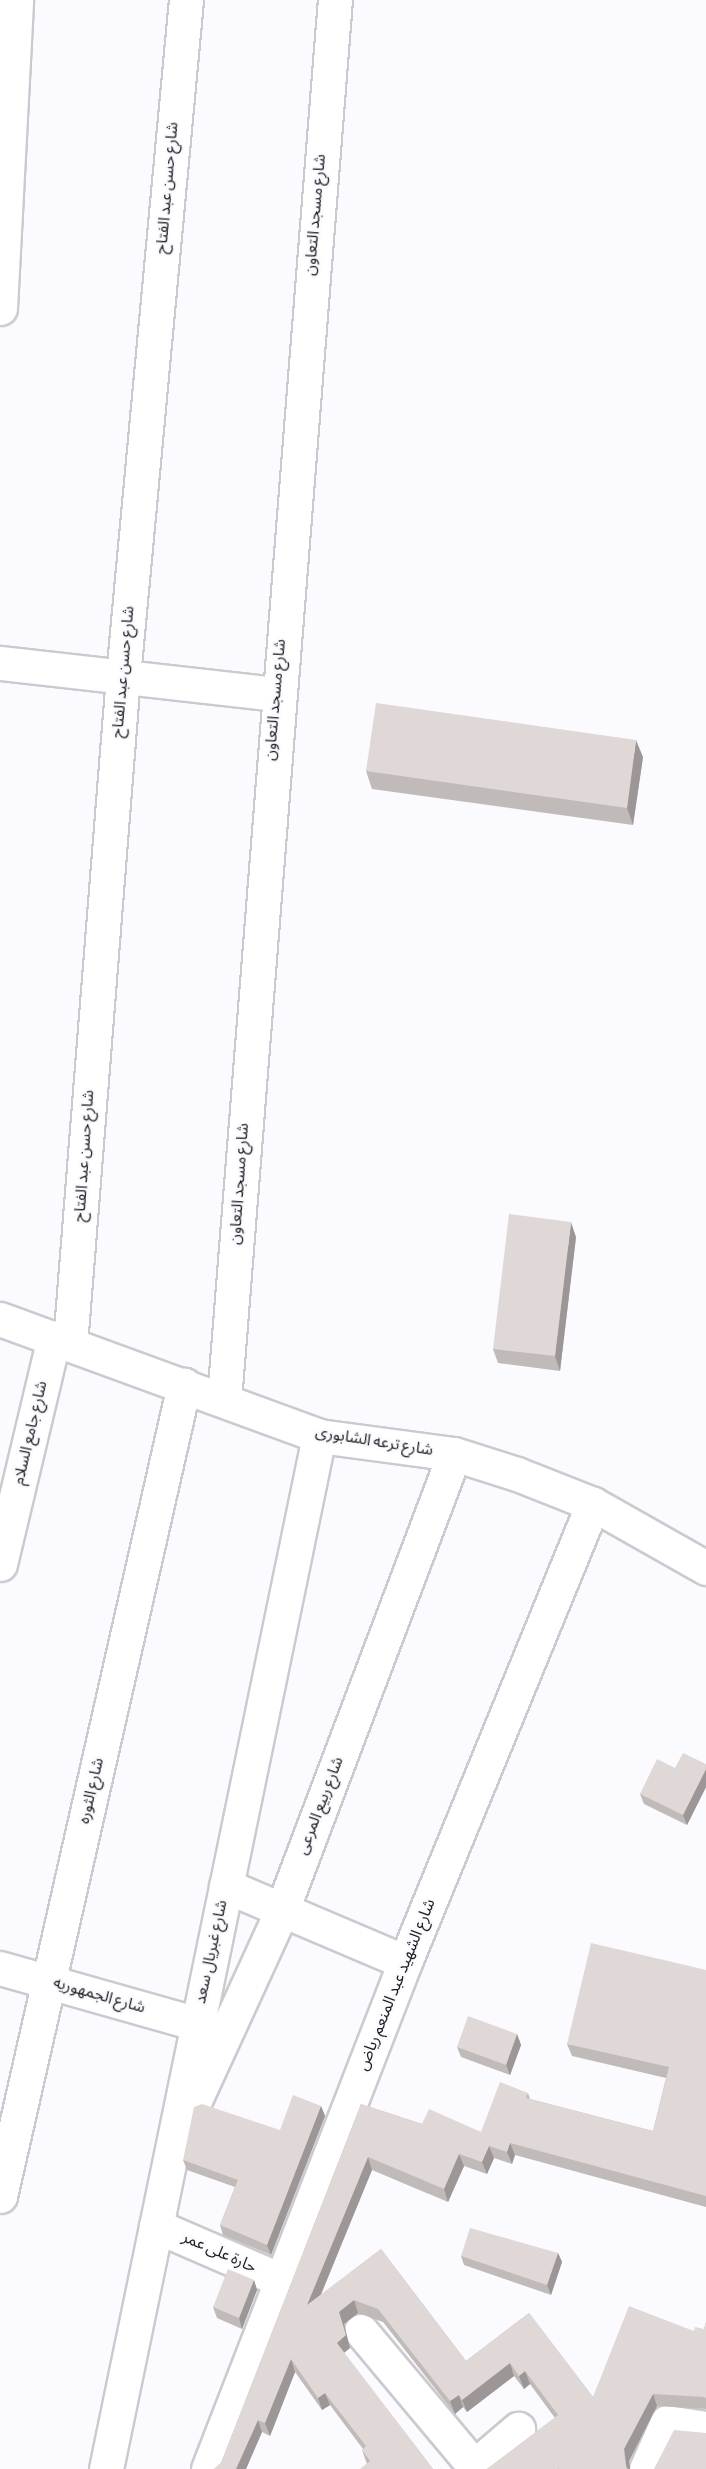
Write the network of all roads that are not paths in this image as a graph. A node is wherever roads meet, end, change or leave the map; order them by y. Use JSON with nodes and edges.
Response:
{"nodes":[{"id":1,"x":16,"y":0,"type":"edge"},
{"id":2,"x":186,"y":0,"type":"edge"},
{"id":3,"x":335,"y":0,"type":"edge"},
{"id":4,"x":3,"y":227,"type":"edge"},
{"id":5,"x":0,"y":308,"type":"edge"},
{"id":6,"x":0,"y":663,"type":"edge"},
{"id":7,"x":123,"y":676,"type":"junction"},
{"id":8,"x":276,"y":694,"type":"junction"},
{"id":9,"x":0,"y":1319,"type":"edge"},
{"id":10,"x":62,"y":1341,"type":"junction"},
{"id":11,"x":184,"y":1385,"type":"junction"},
{"id":12,"x":224,"y":1400,"type":"junction"},
{"id":13,"x":319,"y":1436,"type":"junction"},
{"id":14,"x":453,"y":1454,"type":"junction"},
{"id":15,"x":593,"y":1504,"type":"junction"},
{"id":16,"x":0,"y":1564,"type":"edge"},
{"id":17,"x":706,"y":1568,"type":"edge"},
{"id":18,"x":226,"y":1886,"type":"junction"},
{"id":19,"x":282,"y":1910,"type":"junction"},
{"id":20,"x":405,"y":1962,"type":"junction"},
{"id":21,"x":0,"y":1968,"type":"edge"},
{"id":22,"x":49,"y":1981,"type":"junction"},
{"id":23,"x":198,"y":2024,"type":"junction"},
{"id":24,"x":171,"y":2151,"type":"junction"},
{"id":25,"x":0,"y":2196,"type":"edge"},
{"id":26,"x":156,"y":2226,"type":"junction"},
{"id":27,"x":281,"y":2280,"type":"junction"},
{"id":28,"x":361,"y":2331,"type":"dead end"},
{"id":29,"x":706,"y":2428,"type":"edge"},
{"id":30,"x":518,"y":2429,"type":"dead end"},
{"id":31,"x":472,"y":2468,"type":"edge"},
{"id":32,"x":106,"y":2469,"type":"edge"},
{"id":33,"x":208,"y":2469,"type":"edge"},
{"id":34,"x":646,"y":2469,"type":"edge"}],
"edges":[{"from":1,"to":4,"type":"street"},
{"from":2,"to":7,"type":"street","name":"شارع حسن عبد الفتاح"},
{"from":3,"to":8,"type":"street","name":"شارع مسجد التعاون"},
{"from":4,"to":5,"type":"street"},
{"from":6,"to":7,"type":"street"},
{"from":7,"to":8,"type":"street"},
{"from":7,"to":10,"type":"street","name":"شارع حسن عبد الفتاح"},
{"from":8,"to":12,"type":"street","name":"شارع مسجد التعاون"},
{"from":9,"to":10,"type":"street","name":"شارع ترعه الشابورى"},
{"from":10,"to":11,"type":"street","name":"شارع ترعه الشابورى"},
{"from":10,"to":16,"type":"street","name":"شارع جامع السلام"},
{"from":11,"to":12,"type":"street","name":"شارع ترعه الشابورى"},
{"from":11,"to":22,"type":"street","name":"شارع الثوره"},
{"from":12,"to":13,"type":"street","name":"شارع ترعه الشابورى"},
{"from":13,"to":14,"type":"street","name":"شارع ترعه الشابورى"},
{"from":13,"to":18,"type":"street","name":"شارع غبريال سعد"},
{"from":14,"to":15,"type":"street","name":"شارع ترعه الشابورى"},
{"from":14,"to":19,"type":"street","name":"شارع ربيع المرعى"},
{"from":15,"to":17,"type":"street","name":"شارع ترعه الشابورى"},
{"from":15,"to":20,"type":"street","name":"شارع الشهيد عبد المنعم رياض"},
{"from":18,"to":19,"type":"street"},
{"from":18,"to":23,"type":"street","name":"شارع غبريال سعد"},
{"from":19,"to":20,"type":"street"},
{"from":19,"to":24,"type":"street","name":"شارع ربيع المرعى"},
{"from":20,"to":27,"type":"street","name":"شارع الشهيد عبد المنعم رياض"},
{"from":21,"to":22,"type":"street","name":"شارع الجمهوريه"},
{"from":22,"to":23,"type":"street","name":"شارع الجمهوريه"},
{"from":22,"to":25,"type":"street","name":"شارع الثوره"},
{"from":23,"to":24,"type":"street","name":"شارع غبريال سعد"},
{"from":24,"to":26,"type":"street","name":"شارع غبريال سعد"},
{"from":26,"to":27,"type":"street","name":"حارة على عمر"},
{"from":26,"to":32,"type":"street","name":"شارع غبريال سعد"},
{"from":27,"to":33,"type":"street","name":"شارع الشهيد عبد المنعم رياض"},
{"from":28,"to":31,"type":"street"},
{"from":29,"to":34,"type":"street"},
{"from":30,"to":31,"type":"street"}]}
